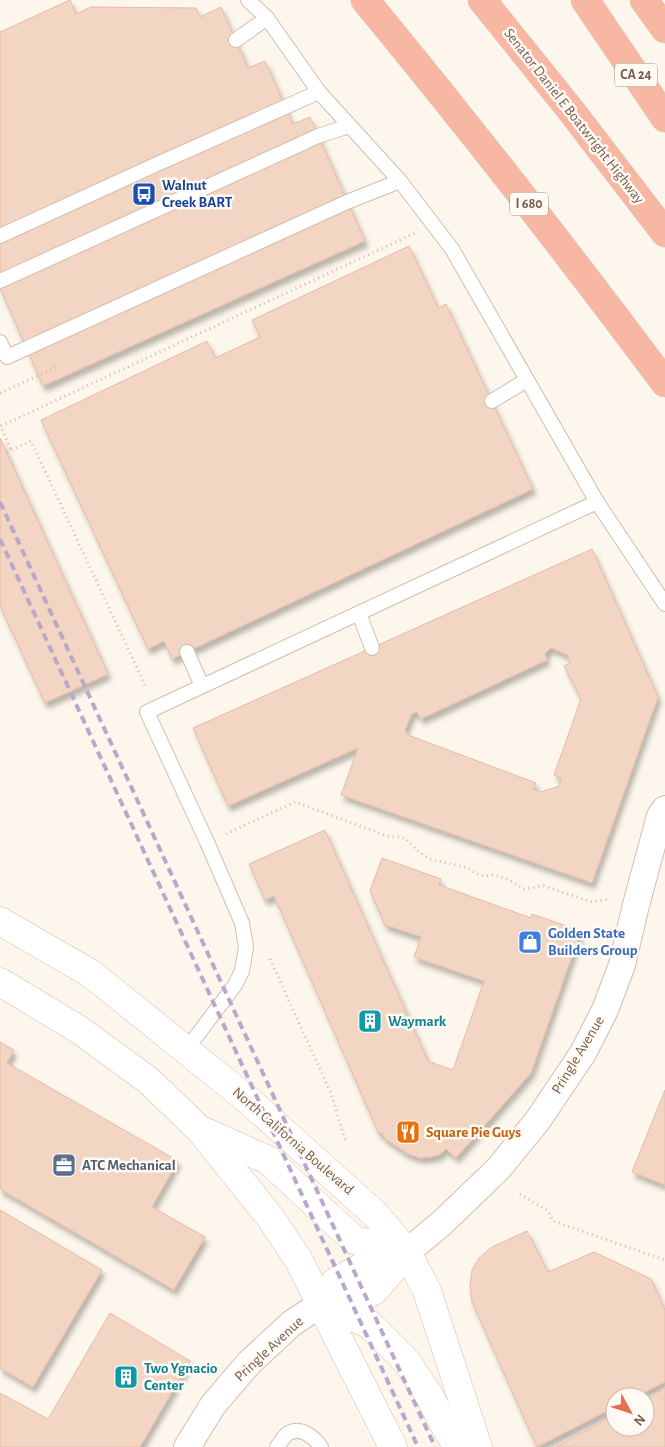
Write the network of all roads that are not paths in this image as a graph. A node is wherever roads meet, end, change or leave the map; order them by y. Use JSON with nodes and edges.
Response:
{"nodes":[{"id":1,"x":248,"y":0,"type":"edge"},
{"id":2,"x":365,"y":0,"type":"edge"},
{"id":3,"x":482,"y":0,"type":"edge"},
{"id":4,"x":585,"y":0,"type":"edge"},
{"id":5,"x":644,"y":0,"type":"edge"},
{"id":6,"x":267,"y":18,"type":"junction"},
{"id":7,"x":665,"y":29,"type":"edge"},
{"id":8,"x":236,"y":40,"type":"dead end"},
{"id":9,"x":319,"y":92,"type":"junction"},
{"id":10,"x":665,"y":118,"type":"edge"},
{"id":11,"x":349,"y":126,"type":"junction"},
{"id":12,"x":400,"y":181,"type":"junction"},
{"id":13,"x":665,"y":233,"type":"edge"},
{"id":14,"x":0,"y":236,"type":"edge"},
{"id":15,"x":0,"y":281,"type":"edge"},
{"id":16,"x":0,"y":342,"type":"edge"},
{"id":17,"x":527,"y":380,"type":"junction"},
{"id":18,"x":665,"y":383,"type":"edge"},
{"id":19,"x":492,"y":401,"type":"dead end"},
{"id":20,"x":597,"y":502,"type":"junction"},
{"id":21,"x":665,"y":604,"type":"edge"},
{"id":22,"x":359,"y":613,"type":"junction"},
{"id":23,"x":372,"y":648,"type":"dead end"},
{"id":24,"x":187,"y":652,"type":"dead end"},
{"id":25,"x":202,"y":686,"type":"junction"},
{"id":26,"x":665,"y":809,"type":"edge"},
{"id":27,"x":0,"y":921,"type":"edge"},
{"id":28,"x":0,"y":982,"type":"edge"},
{"id":29,"x":186,"y":1050,"type":"junction"},
{"id":30,"x":200,"y":1130,"type":"junction"},
{"id":31,"x":407,"y":1252,"type":"junction"},
{"id":32,"x":321,"y":1304,"type":"junction"},
{"id":33,"x":187,"y":1447,"type":"edge"},
{"id":34,"x":276,"y":1447,"type":"edge"},
{"id":35,"x":321,"y":1447,"type":"edge"},
{"id":36,"x":393,"y":1447,"type":"edge"},
{"id":37,"x":459,"y":1447,"type":"edge"},
{"id":38,"x":478,"y":1447,"type":"edge"}],
"edges":[{"from":1,"to":6,"type":"lane"},
{"from":2,"to":18,"type":"highway","number":"I 680"},
{"from":3,"to":13,"type":"highway","name":"Senator Daniel E Boatwright Highway"},
{"from":4,"to":10,"type":"highway","number":"CA 24"},
{"from":5,"to":7,"type":"highway"},
{"from":6,"to":8,"type":"lane"},
{"from":6,"to":9,"type":"lane"},
{"from":9,"to":11,"type":"lane"},
{"from":9,"to":14,"type":"lane"},
{"from":11,"to":12,"type":"lane"},
{"from":11,"to":15,"type":"lane"},
{"from":12,"to":16,"type":"lane"},
{"from":12,"to":17,"type":"lane"},
{"from":17,"to":19,"type":"lane"},
{"from":17,"to":20,"type":"lane"},
{"from":20,"to":21,"type":"lane"},
{"from":20,"to":22,"type":"lane"},
{"from":22,"to":23,"type":"lane"},
{"from":22,"to":25,"type":"lane"},
{"from":24,"to":25,"type":"lane"},
{"from":25,"to":29,"type":"lane"},
{"from":26,"to":31,"type":"street","name":"Pringle Avenue"},
{"from":27,"to":29,"type":"main road","name":"North California Boulevard"},
{"from":28,"to":30,"type":"main road"},
{"from":29,"to":31,"type":"main road","name":"North California Boulevard"},
{"from":30,"to":31,"type":"main road"},
{"from":30,"to":32,"type":"main road"},
{"from":31,"to":32,"type":"main road","name":"Pringle Avenue"},
{"from":31,"to":38,"type":"main road","name":"North California Boulevard"},
{"from":32,"to":33,"type":"street","name":"Pringle Avenue"},
{"from":32,"to":36,"type":"main road"},
{"from":32,"to":37,"type":"main road"},
{"from":34,"to":35,"type":"lane"}]}
